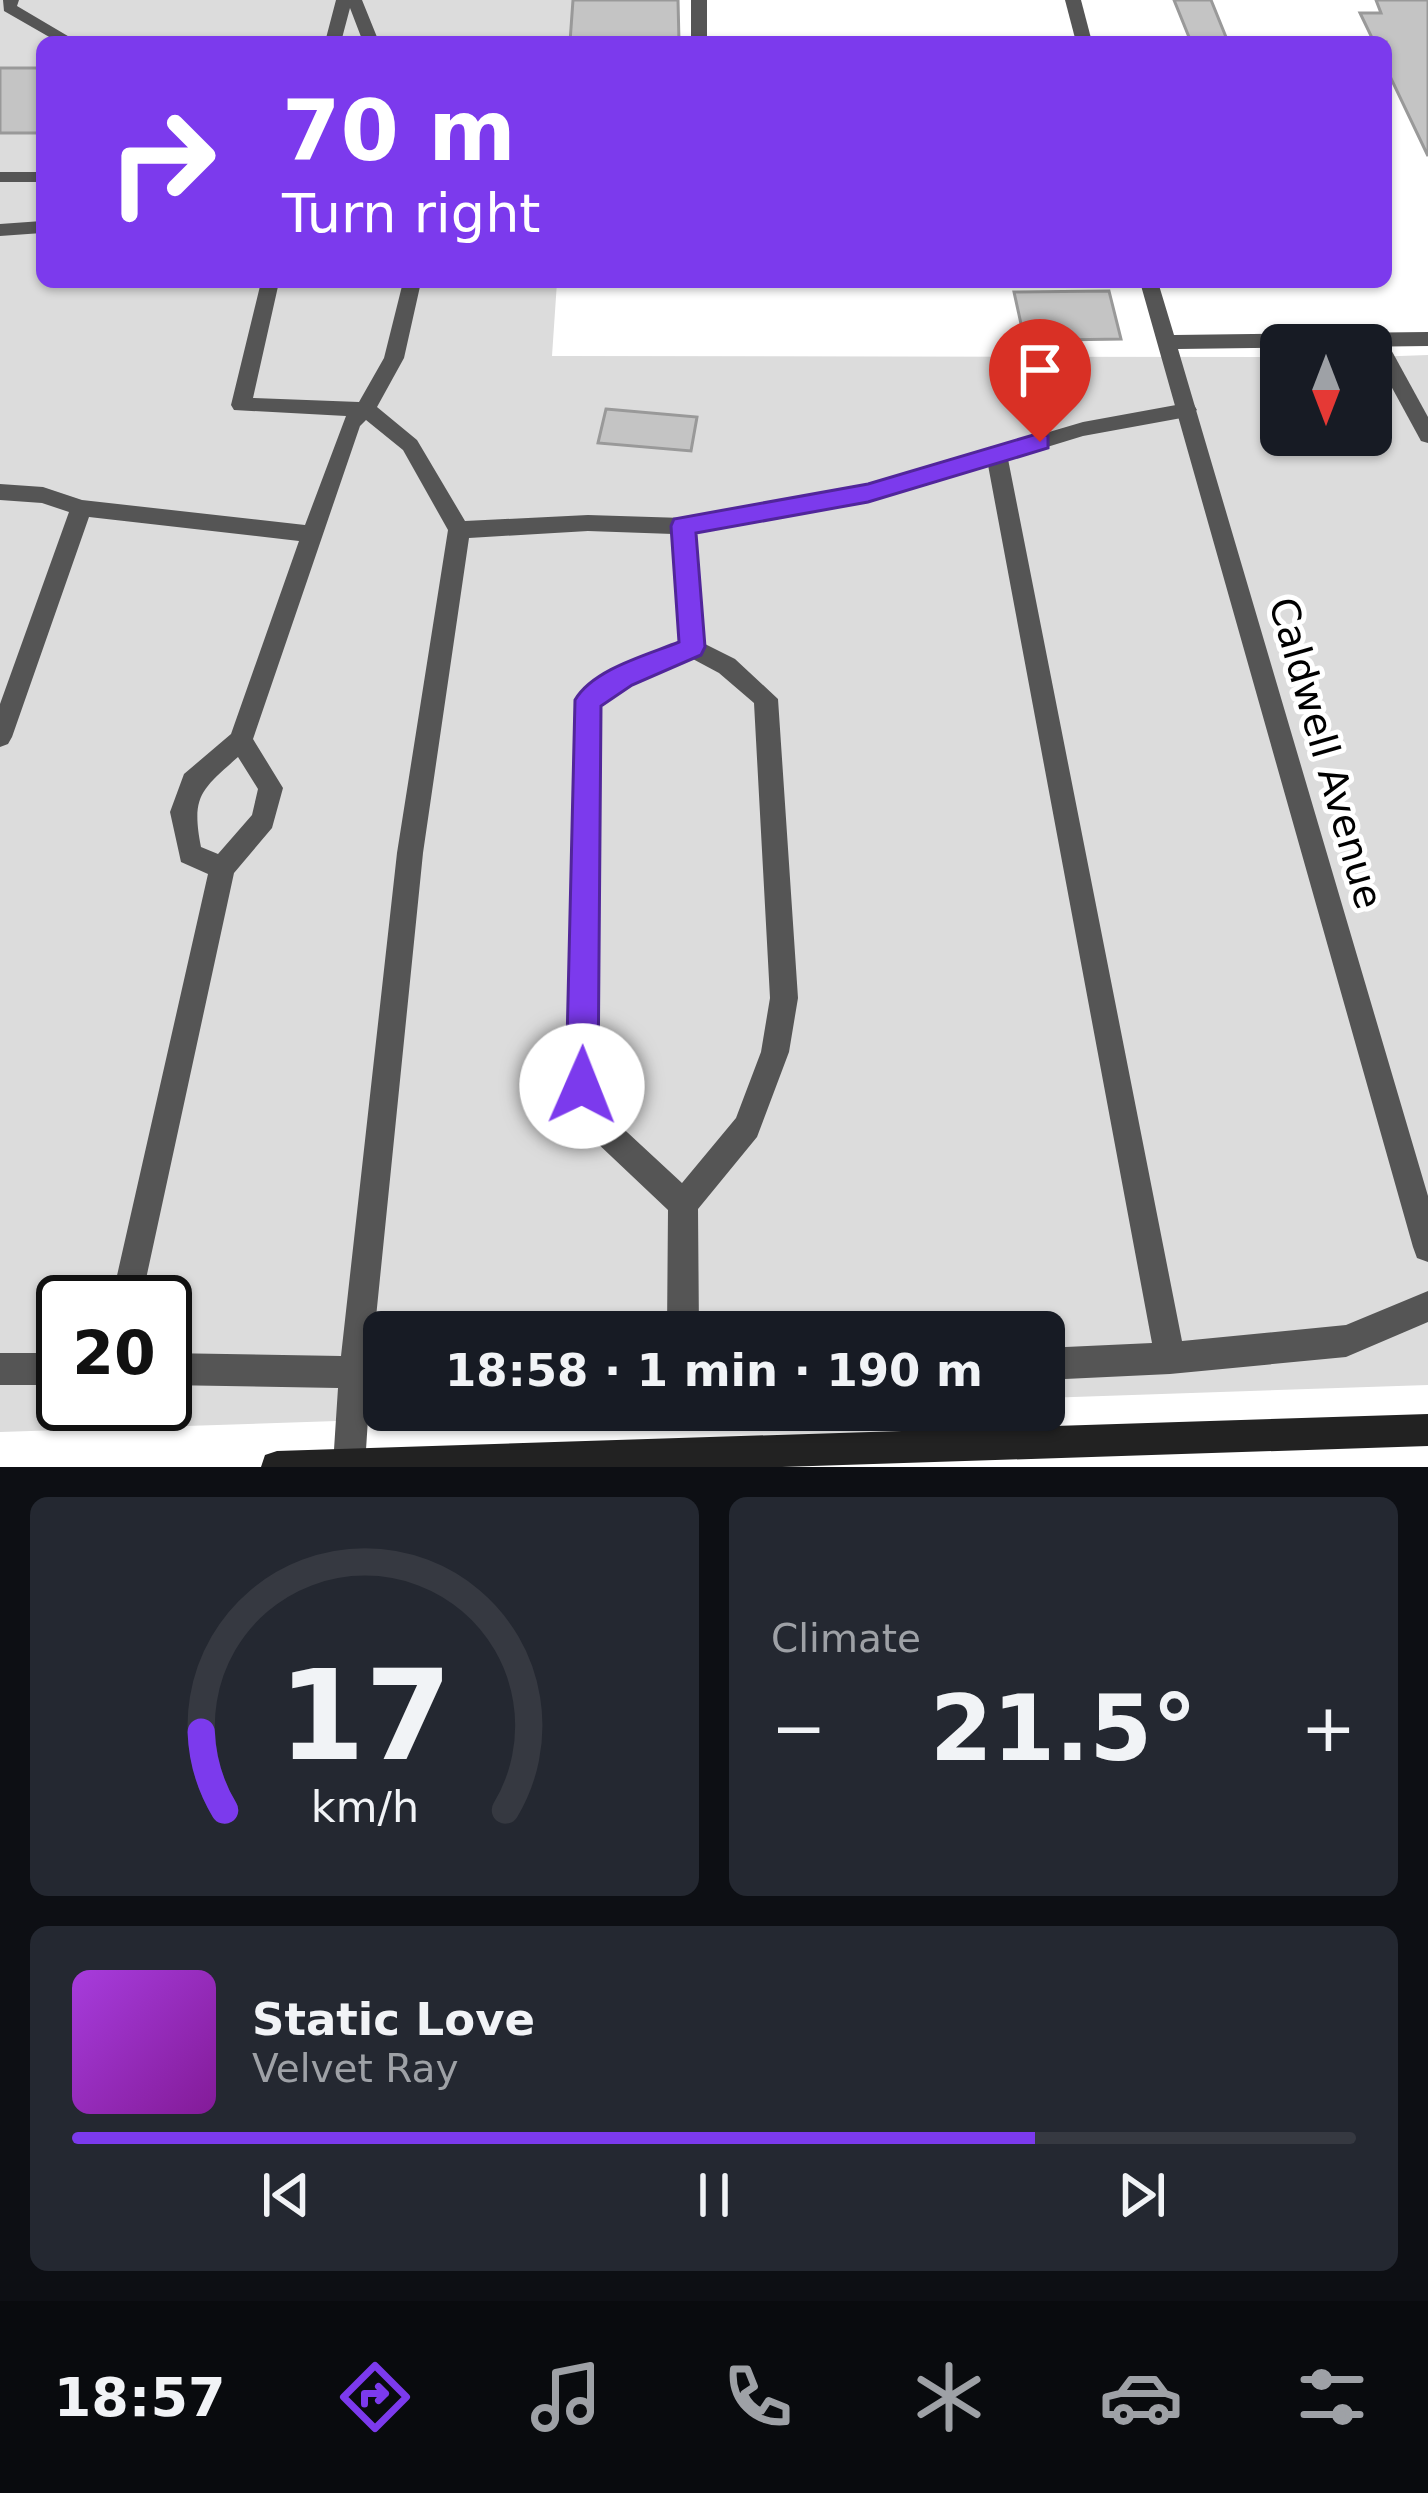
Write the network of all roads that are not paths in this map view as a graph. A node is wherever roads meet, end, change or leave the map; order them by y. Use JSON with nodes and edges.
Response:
{"nodes":[{"id":1,"x":11,"y":0,"type":"edge"},
{"id":2,"x":344,"y":0,"type":"edge"},
{"id":3,"x":354,"y":0,"type":"edge"},
{"id":4,"x":699,"y":0,"type":"edge"},
{"id":5,"x":1072,"y":0,"type":"edge"},
{"id":6,"x":59,"y":36,"type":"edge"},
{"id":7,"x":335,"y":36,"type":"edge"},
{"id":8,"x":369,"y":36,"type":"edge"},
{"id":9,"x":699,"y":36,"type":"edge"},
{"id":10,"x":1082,"y":36,"type":"edge"},
{"id":11,"x":0,"y":177,"type":"edge"},
{"id":12,"x":36,"y":177,"type":"edge"},
{"id":13,"x":36,"y":227,"type":"edge"},
{"id":14,"x":0,"y":230,"type":"edge"},
{"id":15,"x":269,"y":288,"type":"edge"},
{"id":16,"x":411,"y":288,"type":"edge"},
{"id":17,"x":1151,"y":288,"type":"edge"},
{"id":18,"x":1392,"y":340,"type":"edge"},
{"id":19,"x":1428,"y":340,"type":"edge"},
{"id":20,"x":1260,"y":341,"type":"edge"},
{"id":21,"x":1167,"y":342,"type":"junction"},
{"id":22,"x":1392,"y":370,"type":"edge"},
{"id":23,"x":366,"y":410,"type":"junction"},
{"id":24,"x":1187,"y":410,"type":"junction"},
{"id":25,"x":1428,"y":436,"type":"edge"},
{"id":26,"x":998,"y":455,"type":"junction"},
{"id":27,"x":0,"y":492,"type":"edge"},
{"id":28,"x":81,"y":508,"type":"junction"},
{"id":29,"x":683,"y":526,"type":"junction"},
{"id":30,"x":459,"y":530,"type":"junction"},
{"id":31,"x":311,"y":534,"type":"junction"},
{"id":32,"x":692,"y":647,"type":"junction"},
{"id":33,"x":0,"y":736,"type":"edge"},
{"id":34,"x":241,"y":740,"type":"junction"},
{"id":35,"x":222,"y":868,"type":"junction"},
{"id":36,"x":683,"y":1204,"type":"junction"},
{"id":37,"x":1428,"y":1246,"type":"edge"},
{"id":38,"x":132,"y":1275,"type":"edge"},
{"id":39,"x":1428,"y":1306,"type":"edge"},
{"id":40,"x":375,"y":1311,"type":"edge"},
{"id":41,"x":682,"y":1311,"type":"edge"},
{"id":42,"x":1170,"y":1358,"type":"junction"},
{"id":43,"x":1065,"y":1363,"type":"edge"},
{"id":44,"x":36,"y":1369,"type":"edge"},
{"id":45,"x":192,"y":1369,"type":"edge"},
{"id":46,"x":0,"y":1370,"type":"edge"},
{"id":47,"x":363,"y":1372,"type":"edge"},
{"id":48,"x":363,"y":1403,"type":"edge"},
{"id":49,"x":1428,"y":1430,"type":"edge"},
{"id":50,"x":349,"y":1465,"type":"edge"},
{"id":51,"x":277,"y":1467,"type":"edge"}],
"edges":[{"from":1,"to":6,"type":"street"},
{"from":2,"to":7,"type":"street"},
{"from":3,"to":8,"type":"street"},
{"from":4,"to":9,"type":"street"},
{"from":5,"to":10,"type":"street"},
{"from":11,"to":12,"type":"street"},
{"from":13,"to":14,"type":"street"},
{"from":15,"to":23,"type":"street"},
{"from":16,"to":23,"type":"street"},
{"from":17,"to":21,"type":"street","name":"Caldwell Avenue"},
{"from":18,"to":19,"type":"street"},
{"from":20,"to":21,"type":"street"},
{"from":21,"to":24,"type":"street","name":"Caldwell Avenue"},
{"from":22,"to":25,"type":"street"},
{"from":23,"to":30,"type":"street"},
{"from":23,"to":31,"type":"street"},
{"from":24,"to":26,"type":"street"},
{"from":24,"to":37,"type":"street","name":"Caldwell Avenue"},
{"from":26,"to":29,"type":"street"},
{"from":26,"to":42,"type":"street"},
{"from":27,"to":28,"type":"street"},
{"from":28,"to":31,"type":"street"},
{"from":28,"to":33,"type":"street"},
{"from":29,"to":30,"type":"street"},
{"from":29,"to":32,"type":"street"},
{"from":30,"to":40,"type":"street"},
{"from":31,"to":34,"type":"street"},
{"from":32,"to":36,"type":"street"},
{"from":32,"to":36,"type":"street"},
{"from":34,"to":35,"type":"street"},
{"from":34,"to":35,"type":"street"},
{"from":35,"to":38,"type":"street"},
{"from":36,"to":41,"type":"street"},
{"from":39,"to":42,"type":"street"},
{"from":42,"to":43,"type":"street"},
{"from":44,"to":46,"type":"street"},
{"from":45,"to":47,"type":"street"},
{"from":48,"to":50,"type":"street"},
{"from":49,"to":50,"type":"main road"},
{"from":50,"to":51,"type":"main road"}]}
